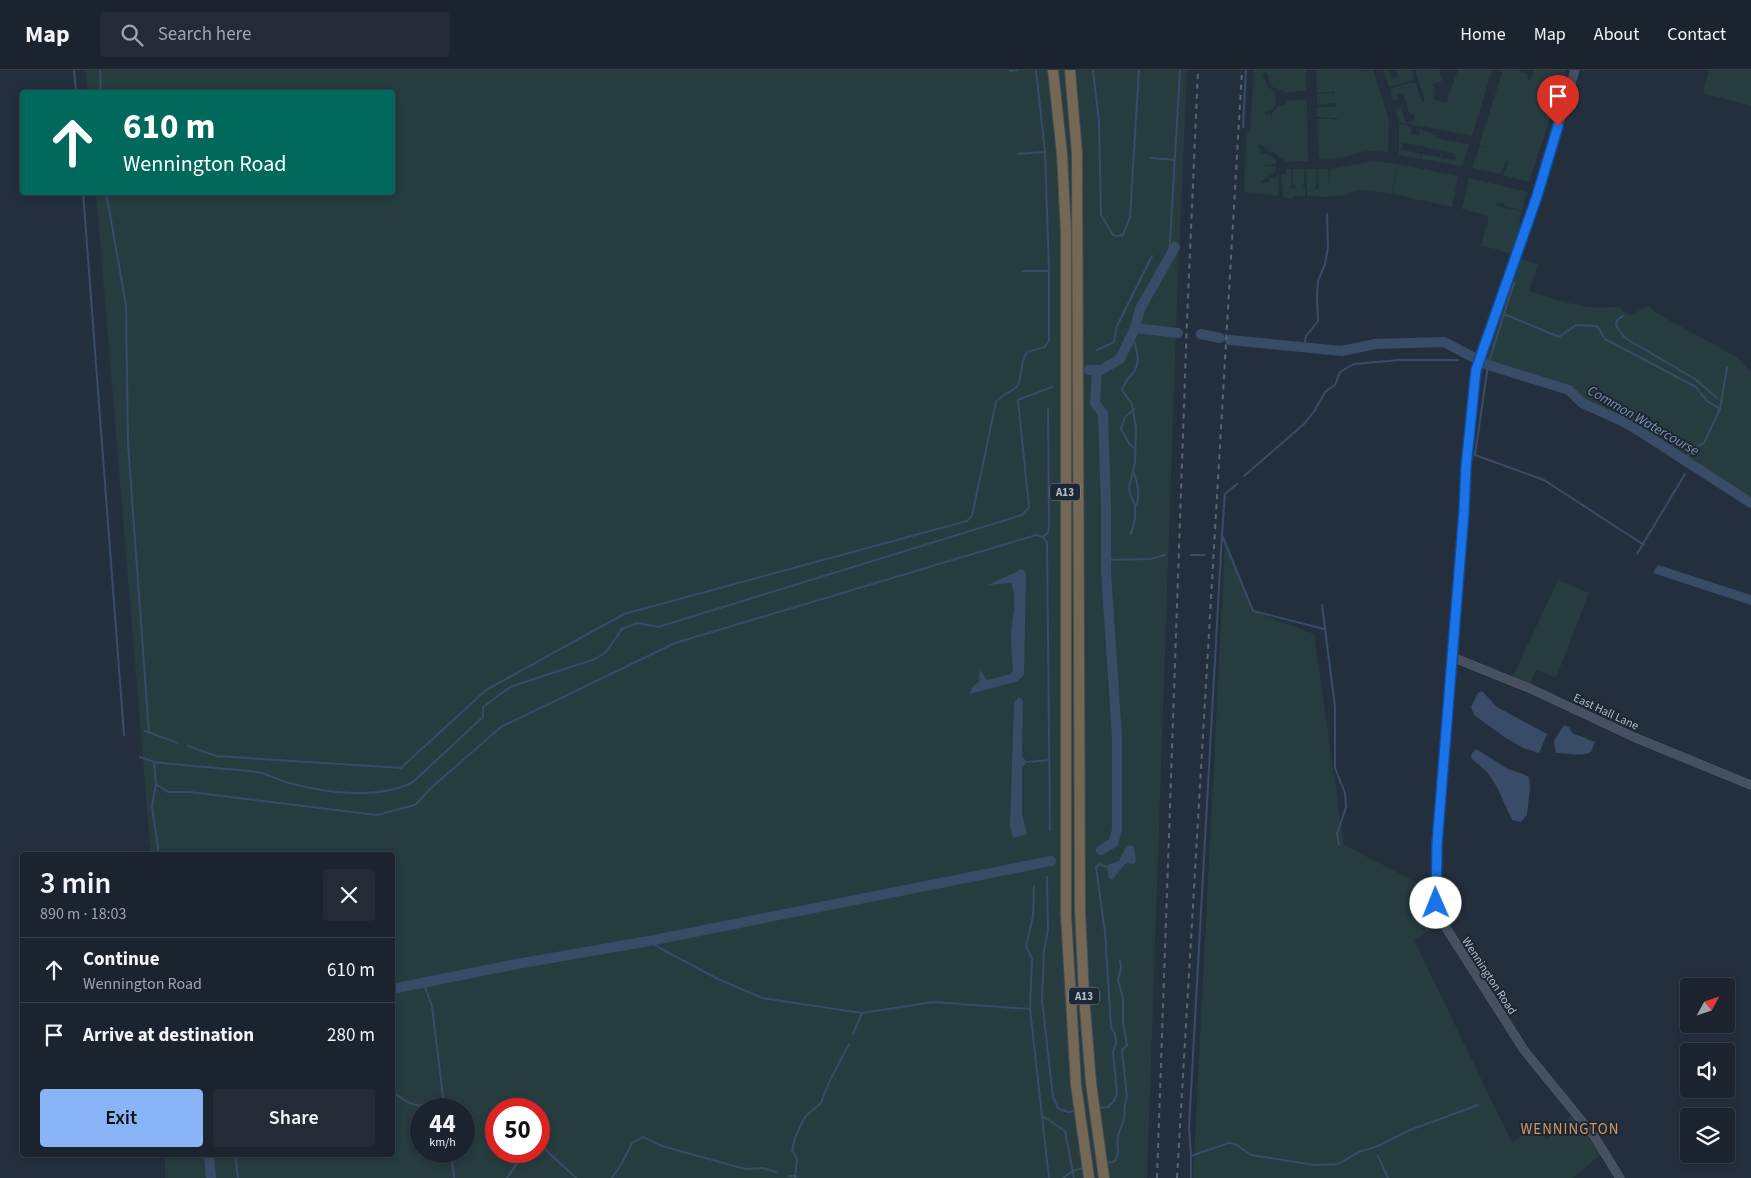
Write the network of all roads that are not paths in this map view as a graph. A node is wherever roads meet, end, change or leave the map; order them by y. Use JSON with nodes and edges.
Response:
{"nodes":[{"id":1,"x":1053,"y":70,"type":"edge"},
{"id":2,"x":1070,"y":70,"type":"edge"},
{"id":3,"x":1575,"y":70,"type":"edge"},
{"id":4,"x":1452,"y":657,"type":"junction"},
{"id":5,"x":1751,"y":785,"type":"edge"},
{"id":6,"x":1089,"y":1178,"type":"edge"},
{"id":7,"x":1104,"y":1178,"type":"edge"},
{"id":8,"x":1620,"y":1178,"type":"edge"}],
"edges":[{"from":1,"to":6,"type":"highway","number":"A13"},
{"from":2,"to":7,"type":"highway","number":"A13"},
{"from":3,"to":4,"type":"main road","name":"Wennington Road"},
{"from":4,"to":5,"type":"main road","name":"East Hall Lane"},
{"from":4,"to":8,"type":"main road","name":"Wennington Road"}]}
